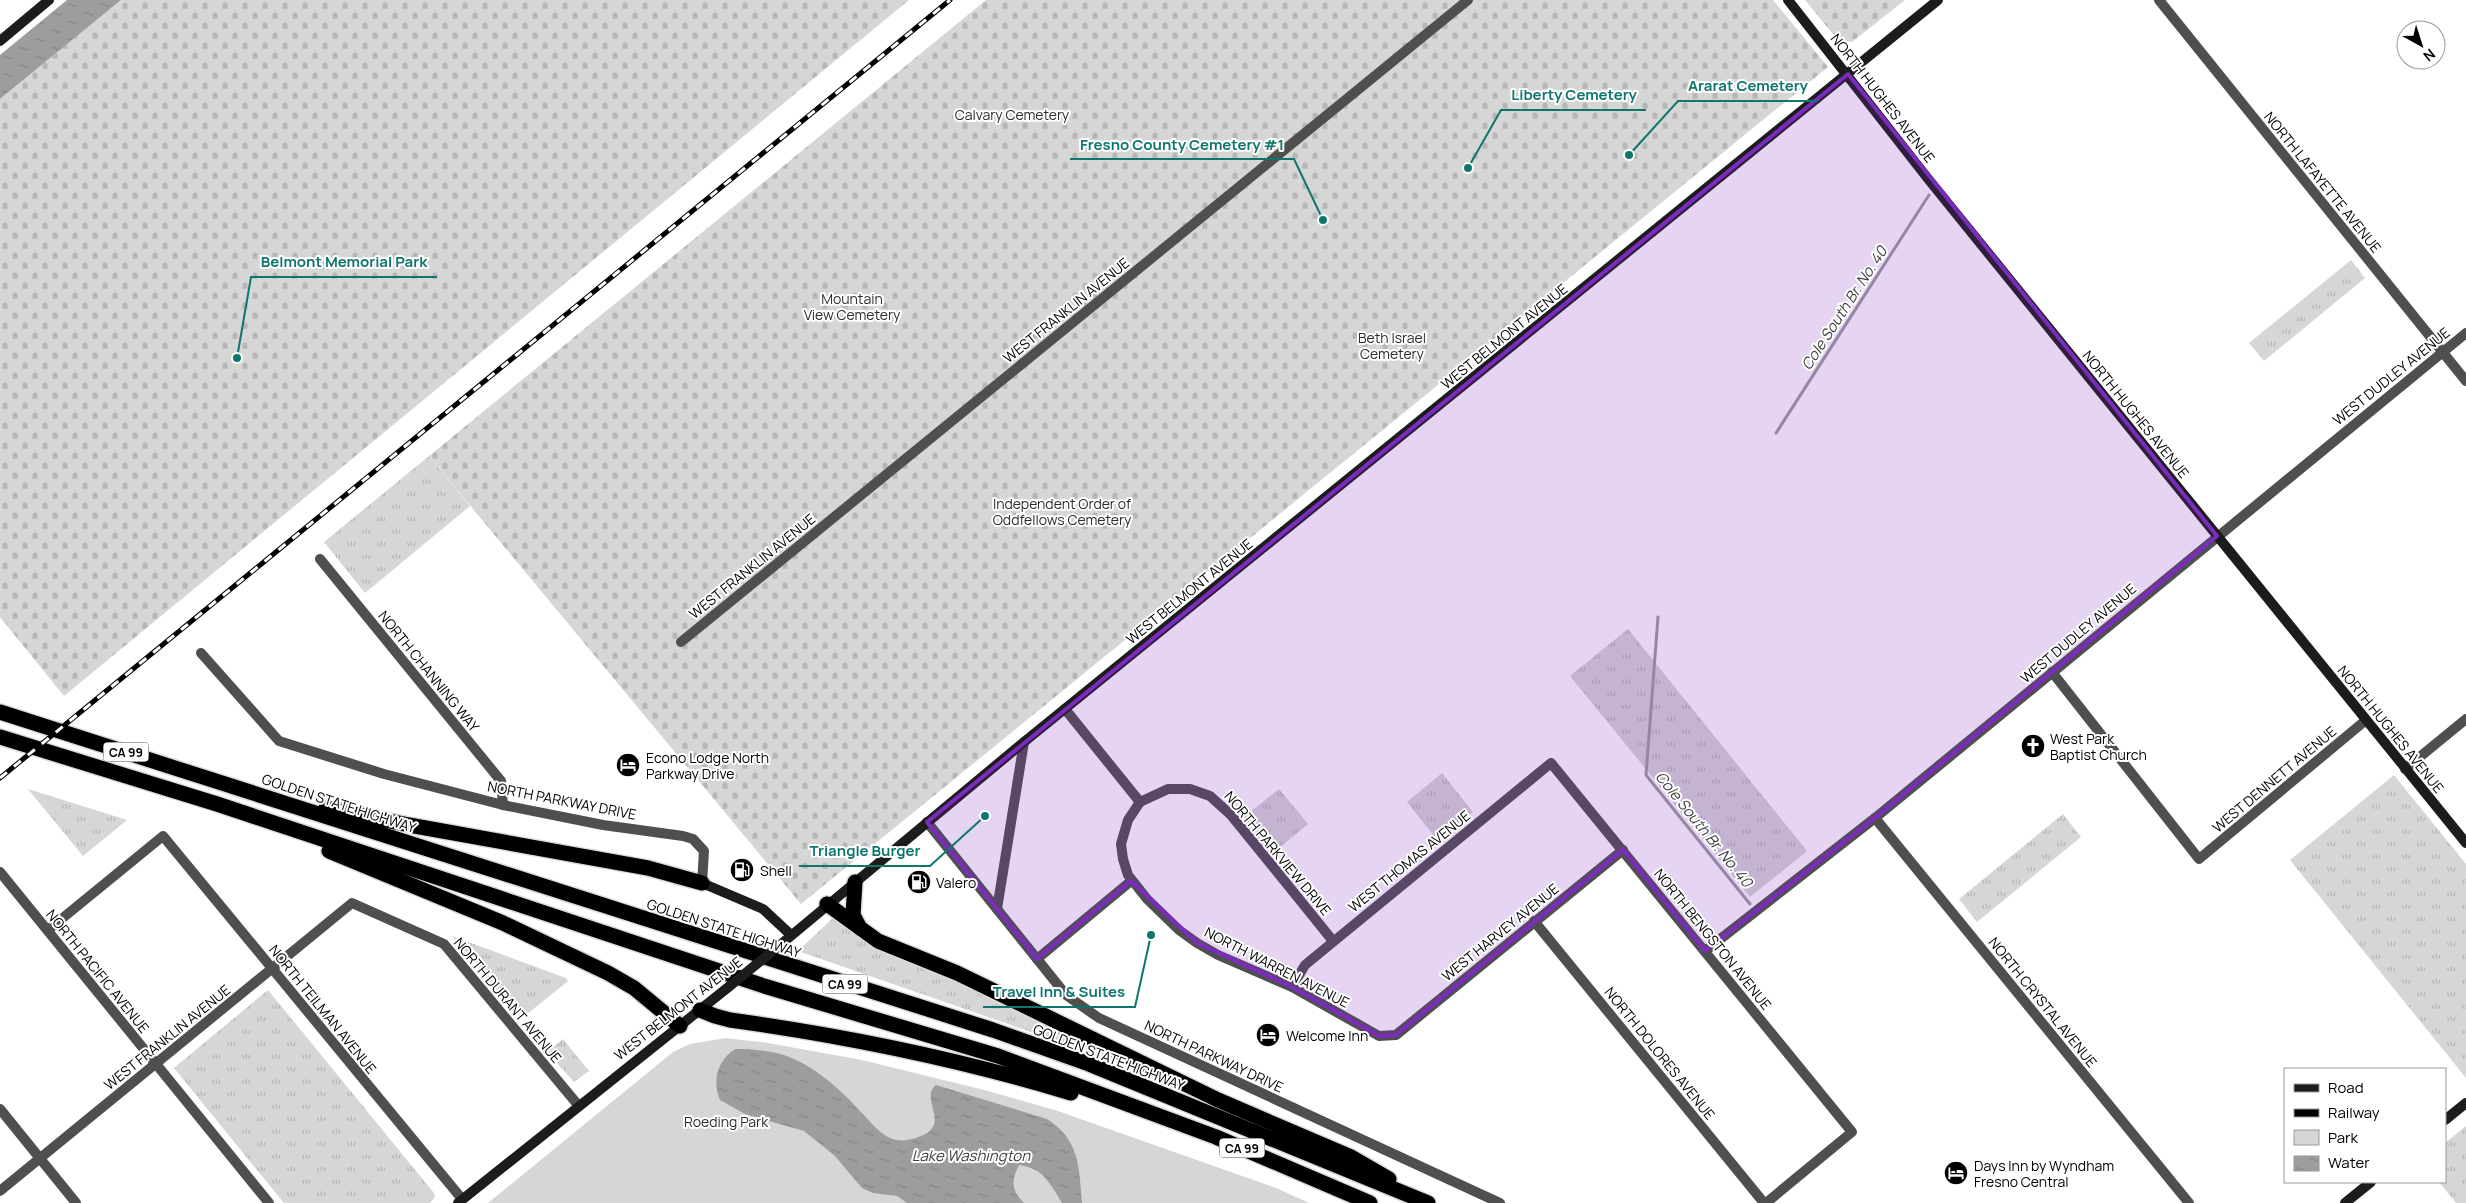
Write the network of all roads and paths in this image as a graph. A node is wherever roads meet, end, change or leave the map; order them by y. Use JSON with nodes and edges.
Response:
{"nodes":[{"id":1,"x":49,"y":0,"type":"edge"},
{"id":2,"x":1468,"y":0,"type":"edge"},
{"id":3,"x":1788,"y":0,"type":"edge"},
{"id":4,"x":1938,"y":0,"type":"edge"},
{"id":5,"x":2160,"y":0,"type":"edge"},
{"id":6,"x":0,"y":41,"type":"edge"},
{"id":7,"x":1848,"y":74,"type":"junction"},
{"id":8,"x":2466,"y":333,"type":"edge"},
{"id":9,"x":2442,"y":352,"type":"junction"},
{"id":10,"x":2466,"y":381,"type":"edge"},
{"id":11,"x":2217,"y":536,"type":"junction"},
{"id":12,"x":320,"y":559,"type":"dead end"},
{"id":13,"x":681,"y":642,"type":"dead end"},
{"id":14,"x":201,"y":653,"type":"dead end"},
{"id":15,"x":2052,"y":672,"type":"junction"},
{"id":16,"x":1065,"y":709,"type":"junction"},
{"id":17,"x":0,"y":712,"type":"edge"},
{"id":18,"x":2466,"y":719,"type":"edge"},
{"id":19,"x":2366,"y":720,"type":"junction"},
{"id":20,"x":0,"y":737,"type":"edge"},
{"id":21,"x":1024,"y":742,"type":"junction"},
{"id":22,"x":1551,"y":763,"type":"joint"},
{"id":23,"x":2405,"y":769,"type":"junction"},
{"id":24,"x":252,"y":792,"type":"junction"},
{"id":25,"x":1140,"y":802,"type":"junction"},
{"id":26,"x":217,"y":804,"type":"junction"},
{"id":27,"x":503,"y":805,"type":"junction"},
{"id":28,"x":1875,"y":818,"type":"junction"},
{"id":29,"x":927,"y":822,"type":"junction"},
{"id":30,"x":2466,"y":843,"type":"edge"},
{"id":31,"x":1622,"y":850,"type":"junction"},
{"id":32,"x":0,"y":872,"type":"edge"},
{"id":33,"x":854,"y":882,"type":"junction"},
{"id":34,"x":1131,"y":882,"type":"junction"},
{"id":35,"x":702,"y":883,"type":"junction"},
{"id":36,"x":352,"y":903,"type":"joint"},
{"id":37,"x":828,"y":904,"type":"junction"},
{"id":38,"x":997,"y":909,"type":"junction"},
{"id":39,"x":1534,"y":921,"type":"junction"},
{"id":40,"x":48,"y":930,"type":"junction"},
{"id":41,"x":861,"y":930,"type":"junction"},
{"id":42,"x":791,"y":935,"type":"junction"},
{"id":43,"x":1334,"y":941,"type":"junction"},
{"id":44,"x":1705,"y":951,"type":"junction"},
{"id":45,"x":1037,"y":959,"type":"junction"},
{"id":46,"x":272,"y":969,"type":"junction"},
{"id":47,"x":1292,"y":987,"type":"junction"},
{"id":48,"x":700,"y":1010,"type":"junction"},
{"id":49,"x":680,"y":1026,"type":"junction"},
{"id":50,"x":1396,"y":1035,"type":"joint"},
{"id":51,"x":155,"y":1064,"type":"junction"},
{"id":52,"x":1126,"y":1103,"type":"junction"},
{"id":53,"x":2466,"y":1103,"type":"edge"},
{"id":54,"x":578,"y":1105,"type":"junction"},
{"id":55,"x":0,"y":1109,"type":"edge"},
{"id":56,"x":2446,"y":1119,"type":"edge"},
{"id":57,"x":40,"y":1159,"type":"junction"},
{"id":58,"x":2370,"y":1183,"type":"edge"},
{"id":59,"x":0,"y":1191,"type":"edge"},
{"id":60,"x":460,"y":1201,"type":"edge"},
{"id":61,"x":1364,"y":1201,"type":"edge"},
{"id":62,"x":76,"y":1203,"type":"edge"},
{"id":63,"x":268,"y":1203,"type":"edge"},
{"id":64,"x":1428,"y":1203,"type":"edge"},
{"id":65,"x":1432,"y":1203,"type":"edge"},
{"id":66,"x":1500,"y":1203,"type":"edge"},
{"id":67,"x":1765,"y":1203,"type":"edge"},
{"id":68,"x":2190,"y":1203,"type":"edge"},
{"id":69,"x":2345,"y":1203,"type":"edge"}],
"edges":[{"from":1,"to":6,"type":"main road"},
{"from":2,"to":13,"type":"street","name":"WEST FRANKLIN AVENUE"},
{"from":3,"to":7,"type":"main road","name":"NORTH HUGHES AVENUE"},
{"from":4,"to":7,"type":"main road","name":"WEST BELMONT AVENUE"},
{"from":5,"to":9,"type":"street","name":"NORTH LAFAYETTE AVENUE"},
{"from":7,"to":11,"type":"main road","name":"NORTH HUGHES AVENUE"},
{"from":7,"to":16,"type":"main road","name":"WEST BELMONT AVENUE"},
{"from":8,"to":9,"type":"street","name":"WEST DUDLEY AVENUE"},
{"from":9,"to":10,"type":"street","name":"NORTH LAFAYETTE AVENUE"},
{"from":9,"to":11,"type":"street","name":"WEST DUDLEY AVENUE"},
{"from":11,"to":15,"type":"street","name":"WEST DUDLEY AVENUE"},
{"from":11,"to":19,"type":"main road","name":"NORTH HUGHES AVENUE"},
{"from":12,"to":27,"type":"street","name":"NORTH CHANNING WAY"},
{"from":14,"to":27,"type":"street","name":"NORTH PARKWAY DRIVE"},
{"from":15,"to":19,"type":"street","name":"WEST DENNETT AVENUE"},
{"from":15,"to":28,"type":"street","name":"WEST DUDLEY AVENUE"},
{"from":16,"to":21,"type":"main road","name":"WEST BELMONT AVENUE"},
{"from":16,"to":25,"type":"street"},
{"from":17,"to":24,"type":"highway","name":"GOLDEN STATE HIGHWAY","number":"CA 99"},
{"from":18,"to":23,"type":"street"},
{"from":19,"to":23,"type":"main road","name":"NORTH HUGHES AVENUE"},
{"from":20,"to":26,"type":"highway","number":"CA 99"},
{"from":21,"to":29,"type":"main road","name":"WEST BELMONT AVENUE"},
{"from":21,"to":38,"type":"street"},
{"from":22,"to":31,"type":"street","name":"NORTH BENGSTON AVENUE"},
{"from":22,"to":43,"type":"street","name":"WEST THOMAS AVENUE"},
{"from":23,"to":30,"type":"main road","name":"NORTH HUGHES AVENUE"},
{"from":24,"to":35,"type":"highway"},
{"from":24,"to":64,"type":"highway","name":"GOLDEN STATE HIGHWAY","number":"CA 99"},
{"from":25,"to":34,"type":"street","name":"NORTH WARREN AVENUE"},
{"from":25,"to":43,"type":"street","name":"NORTH PARKVIEW DRIVE"},
{"from":26,"to":49,"type":"highway"},
{"from":26,"to":52,"type":"highway","number":"CA 99"},
{"from":27,"to":35,"type":"street","name":"NORTH PARKWAY DRIVE"},
{"from":28,"to":44,"type":"street","name":"WEST DUDLEY AVENUE"},
{"from":28,"to":68,"type":"street","name":"NORTH CRYSTAL AVENUE"},
{"from":29,"to":33,"type":"main road","name":"WEST BELMONT AVENUE"},
{"from":29,"to":38,"type":"street","name":"NORTH PARKWAY DRIVE"},
{"from":31,"to":39,"type":"street","name":"WEST HARVEY AVENUE"},
{"from":31,"to":44,"type":"street","name":"NORTH BENGSTON AVENUE"},
{"from":32,"to":40,"type":"street","name":"NORTH PACIFIC AVENUE"},
{"from":33,"to":37,"type":"main road","name":"WEST BELMONT AVENUE"},
{"from":33,"to":41,"type":"highway"},
{"from":34,"to":45,"type":"street"},
{"from":34,"to":47,"type":"street","name":"NORTH WARREN AVENUE"},
{"from":35,"to":42,"type":"main road"},
{"from":36,"to":46,"type":"street","name":"WEST FRANKLIN AVENUE"},
{"from":36,"to":54,"type":"street","name":"NORTH DURANT AVENUE"},
{"from":37,"to":41,"type":"highway"},
{"from":37,"to":42,"type":"main road","name":"WEST BELMONT AVENUE"},
{"from":38,"to":45,"type":"street","name":"NORTH PARKWAY DRIVE"},
{"from":39,"to":50,"type":"street","name":"WEST HARVEY AVENUE"},
{"from":39,"to":67,"type":"street","name":"NORTH DOLORES AVENUE"},
{"from":40,"to":46,"type":"street","name":"NORTH TEILMAN AVENUE"},
{"from":40,"to":51,"type":"street","name":"NORTH PACIFIC AVENUE"},
{"from":41,"to":65,"type":"highway"},
{"from":42,"to":48,"type":"main road","name":"WEST BELMONT AVENUE","bridge":true},
{"from":43,"to":47,"type":"street","name":"WEST THOMAS AVENUE"},
{"from":44,"to":67,"type":"street","name":"NORTH BENGSTON AVENUE"},
{"from":45,"to":66,"type":"street","name":"NORTH PARKWAY DRIVE"},
{"from":46,"to":51,"type":"street","name":"WEST FRANKLIN AVENUE"},
{"from":46,"to":60,"type":"street","name":"NORTH TEILMAN AVENUE"},
{"from":47,"to":50,"type":"street","name":"NORTH WARREN AVENUE"},
{"from":48,"to":49,"type":"main road","name":"WEST BELMONT AVENUE"},
{"from":48,"to":52,"type":"highway"},
{"from":49,"to":54,"type":"main road","name":"WEST BELMONT AVENUE"},
{"from":51,"to":57,"type":"street","name":"WEST FRANKLIN AVENUE"},
{"from":51,"to":63,"type":"street","name":"NORTH PACIFIC AVENUE"},
{"from":52,"to":61,"type":"highway","number":"CA 99"},
{"from":53,"to":56,"type":"main road"},
{"from":54,"to":60,"type":"main road","name":"WEST BELMONT AVENUE"},
{"from":55,"to":57,"type":"street"},
{"from":57,"to":59,"type":"street","name":"WEST FRANKLIN AVENUE"},
{"from":57,"to":62,"type":"street"},
{"from":58,"to":69,"type":"main road"}]}
